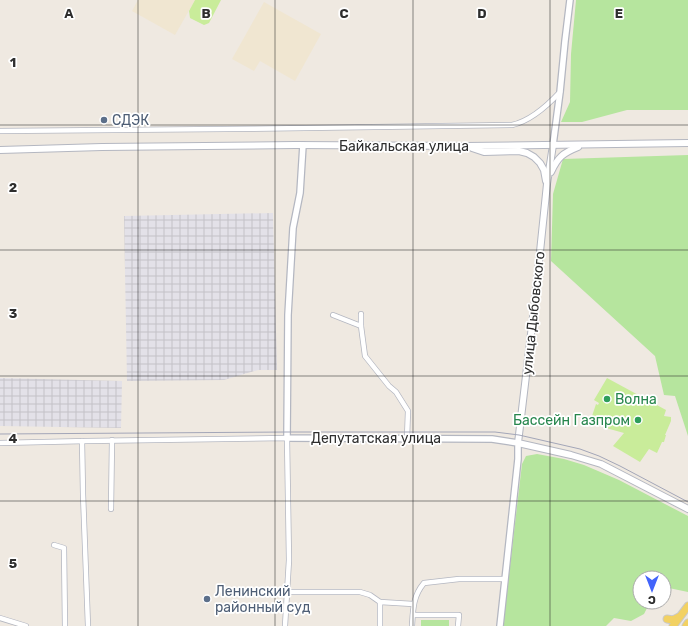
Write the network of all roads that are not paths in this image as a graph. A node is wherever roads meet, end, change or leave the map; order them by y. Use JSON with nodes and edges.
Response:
{"nodes":[{"id":1,"x":570,"y":0,"type":"edge"},
{"id":2,"x":560,"y":92,"type":"junction"},
{"id":3,"x":0,"y":131,"type":"edge"},
{"id":4,"x":688,"y":143,"type":"edge"},
{"id":5,"x":303,"y":145,"type":"junction"},
{"id":6,"x":553,"y":145,"type":"junction"},
{"id":7,"x":583,"y":145,"type":"junction"},
{"id":8,"x":466,"y":146,"type":"junction"},
{"id":9,"x":0,"y":150,"type":"edge"},
{"id":10,"x":548,"y":177,"type":"junction"},
{"id":11,"x":547,"y":184,"type":"junction"},
{"id":12,"x":362,"y":314,"type":"dead end"},
{"id":13,"x":333,"y":315,"type":"dead end"},
{"id":14,"x":362,"y":326,"type":"junction"},
{"id":15,"x":287,"y":438,"type":"junction"},
{"id":16,"x":408,"y":438,"type":"junction"},
{"id":17,"x":112,"y":440,"type":"junction"},
{"id":18,"x":82,"y":441,"type":"junction"},
{"id":19,"x":518,"y":443,"type":"junction"},
{"id":20,"x":0,"y":444,"type":"edge"},
{"id":21,"x":111,"y":509,"type":"dead end"},
{"id":22,"x":688,"y":509,"type":"edge"},
{"id":23,"x":54,"y":545,"type":"dead end"},
{"id":24,"x":506,"y":578,"type":"junction"},
{"id":25,"x":287,"y":592,"type":"junction"},
{"id":26,"x":380,"y":602,"type":"junction"},
{"id":27,"x":413,"y":604,"type":"junction"},
{"id":28,"x":688,"y":606,"type":"edge"},
{"id":29,"x":413,"y":615,"type":"junction"},
{"id":30,"x":680,"y":617,"type":"junction"},
{"id":31,"x":0,"y":618,"type":"edge"},
{"id":32,"x":667,"y":619,"type":"dead end"},
{"id":33,"x":688,"y":623,"type":"edge"},
{"id":34,"x":26,"y":626,"type":"edge"},
{"id":35,"x":65,"y":626,"type":"edge"},
{"id":36,"x":88,"y":626,"type":"edge"},
{"id":37,"x":285,"y":626,"type":"edge"},
{"id":38,"x":380,"y":626,"type":"edge"},
{"id":39,"x":412,"y":626,"type":"edge"},
{"id":40,"x":458,"y":626,"type":"edge"},
{"id":41,"x":500,"y":626,"type":"edge"},
{"id":42,"x":673,"y":626,"type":"edge"},
{"id":43,"x":686,"y":626,"type":"edge"}],
"edges":[{"from":1,"to":2,"type":"street","name":"улица Дыбовского"},
{"from":2,"to":3,"type":"street"},
{"from":2,"to":6,"type":"street","name":"улица Дыбовского"},
{"from":4,"to":7,"type":"main road","name":"Байкальская улица"},
{"from":5,"to":8,"type":"main road","name":"Байкальская улица"},
{"from":5,"to":9,"type":"main road","name":"Байкальская улица"},
{"from":5,"to":15,"type":"street"},
{"from":6,"to":7,"type":"main road","name":"Байкальская улица"},
{"from":6,"to":8,"type":"main road","name":"Байкальская улица"},
{"from":6,"to":10,"type":"main road","name":"улица Дыбовского"},
{"from":7,"to":10,"type":"main road"},
{"from":8,"to":11,"type":"main road"},
{"from":10,"to":11,"type":"main road","name":"улица Дыбовского"},
{"from":11,"to":19,"type":"main road","name":"улица Дыбовского"},
{"from":12,"to":14,"type":"street"},
{"from":13,"to":14,"type":"street"},
{"from":14,"to":16,"type":"street"},
{"from":15,"to":16,"type":"street","name":"Депутатская улица"},
{"from":15,"to":17,"type":"street","name":"Депутатская улица"},
{"from":15,"to":25,"type":"street"},
{"from":16,"to":19,"type":"street","name":"Депутатская улица"},
{"from":17,"to":18,"type":"street","name":"Депутатская улица"},
{"from":17,"to":21,"type":"street"},
{"from":18,"to":20,"type":"street","name":"Депутатская улица"},
{"from":18,"to":36,"type":"street"},
{"from":19,"to":22,"type":"main road","name":"Депутатская улица"},
{"from":19,"to":24,"type":"street","name":"улица Дыбовского"},
{"from":23,"to":35,"type":"street"},
{"from":24,"to":27,"type":"street"},
{"from":24,"to":41,"type":"street","name":"улица Дыбовского"},
{"from":25,"to":26,"type":"street"},
{"from":25,"to":37,"type":"street"},
{"from":26,"to":27,"type":"street"},
{"from":26,"to":38,"type":"street"},
{"from":27,"to":29,"type":"street"},
{"from":28,"to":30,"type":"main road"},
{"from":29,"to":39,"type":"street"},
{"from":29,"to":40,"type":"street"},
{"from":30,"to":32,"type":"main road"},
{"from":30,"to":42,"type":"main road"},
{"from":31,"to":34,"type":"street"},
{"from":33,"to":43,"type":"main road"}]}
